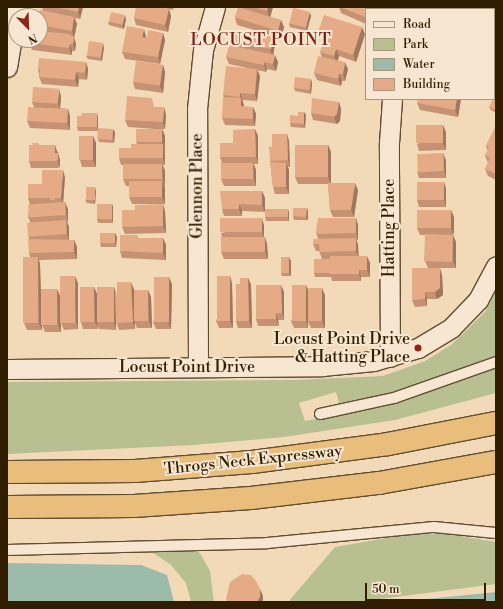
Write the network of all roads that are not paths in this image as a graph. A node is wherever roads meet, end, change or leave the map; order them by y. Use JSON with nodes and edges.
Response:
{"nodes":[{"id":1,"x":17,"y":7,"type":"edge"},
{"id":2,"x":215,"y":7,"type":"edge"},
{"id":3,"x":7,"y":67,"type":"edge"},
{"id":4,"x":392,"y":100,"type":"edge"},
{"id":5,"x":496,"y":266,"type":"edge"},
{"id":6,"x":390,"y":357,"type":"junction"},
{"id":7,"x":496,"y":362,"type":"edge"},
{"id":8,"x":198,"y":366,"type":"junction"},
{"id":9,"x":7,"y":369,"type":"edge"},
{"id":10,"x":320,"y":414,"type":"dead end"},
{"id":11,"x":496,"y":423,"type":"edge"},
{"id":12,"x":496,"y":462,"type":"edge"},
{"id":13,"x":7,"y":472,"type":"edge"},
{"id":14,"x":7,"y":507,"type":"edge"},
{"id":15,"x":496,"y":533,"type":"edge"},
{"id":16,"x":7,"y":550,"type":"edge"}],
"edges":[{"from":1,"to":3,"type":"street"},
{"from":2,"to":8,"type":"street","name":"Glennon Place"},
{"from":4,"to":6,"type":"street","name":"Hatting Place"},
{"from":5,"to":6,"type":"street","name":"Locust Point Drive"},
{"from":6,"to":8,"type":"street","name":"Locust Point Drive"},
{"from":7,"to":10,"type":"lane"},
{"from":8,"to":9,"type":"street","name":"Locust Point Drive"},
{"from":11,"to":13,"type":"highway","name":"Throgs Neck Expressway"},
{"from":12,"to":14,"type":"highway"},
{"from":15,"to":16,"type":"lane"}]}
